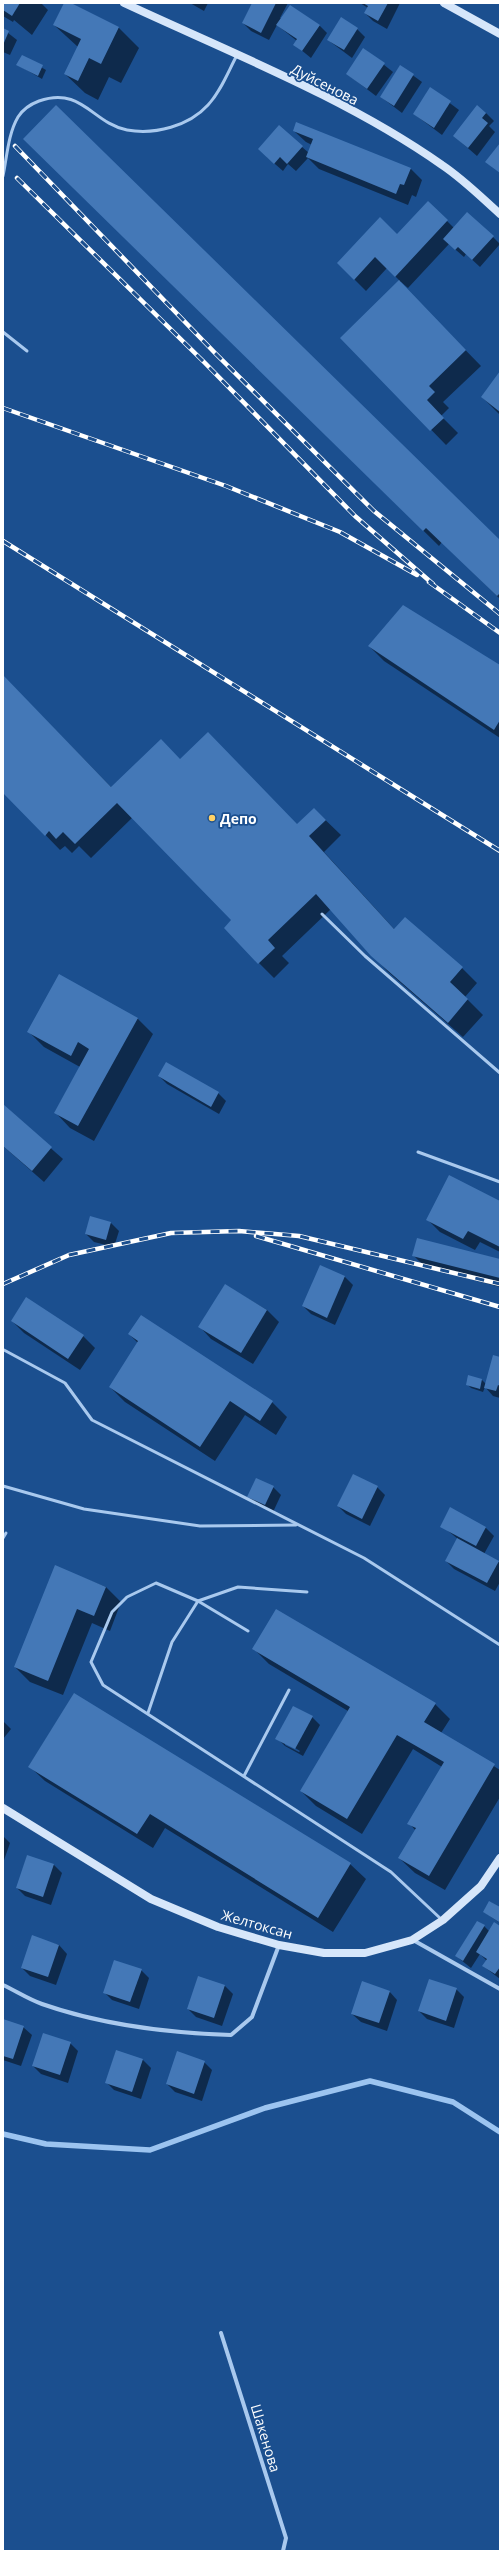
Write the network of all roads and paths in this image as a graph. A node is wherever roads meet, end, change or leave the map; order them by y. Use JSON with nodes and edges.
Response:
{"nodes":[{"id":1,"x":124,"y":3,"type":"edge"},
{"id":2,"x":444,"y":3,"type":"edge"},
{"id":3,"x":500,"y":34,"type":"edge"},
{"id":4,"x":236,"y":55,"type":"junction"},
{"id":5,"x":3,"y":176,"type":"edge"},
{"id":6,"x":500,"y":214,"type":"edge"},
{"id":7,"x":3,"y":332,"type":"edge"},
{"id":8,"x":27,"y":351,"type":"dead end"},
{"id":9,"x":322,"y":914,"type":"dead end"},
{"id":10,"x":500,"y":1073,"type":"edge"},
{"id":11,"x":418,"y":1152,"type":"dead end"},
{"id":12,"x":500,"y":1182,"type":"edge"},
{"id":13,"x":4,"y":1350,"type":"edge"},
{"id":14,"x":3,"y":1486,"type":"edge"},
{"id":15,"x":298,"y":1525,"type":"junction"},
{"id":16,"x":6,"y":1533,"type":"dead end"},
{"id":17,"x":3,"y":1538,"type":"edge"},
{"id":18,"x":307,"y":1592,"type":"dead end"},
{"id":19,"x":198,"y":1601,"type":"junction"},
{"id":20,"x":248,"y":1631,"type":"dead end"},
{"id":21,"x":500,"y":1645,"type":"edge"},
{"id":22,"x":289,"y":1690,"type":"dead end"},
{"id":23,"x":148,"y":1713,"type":"junction"},
{"id":24,"x":244,"y":1776,"type":"junction"},
{"id":25,"x":3,"y":1808,"type":"edge"},
{"id":26,"x":500,"y":1858,"type":"edge"},
{"id":27,"x":443,"y":1920,"type":"junction"},
{"id":28,"x":412,"y":1940,"type":"junction"},
{"id":29,"x":279,"y":1945,"type":"junction"},
{"id":30,"x":3,"y":1985,"type":"edge"},
{"id":31,"x":500,"y":1989,"type":"edge"},
{"id":32,"x":221,"y":2332,"type":"dead end"},
{"id":33,"x":283,"y":2551,"type":"edge"}],
"edges":[{"from":1,"to":4,"type":"main road","name":"Дуйсенова"},
{"from":2,"to":3,"type":"main road"},
{"from":4,"to":5,"type":"lane"},
{"from":4,"to":6,"type":"main road","name":"Дуйсенова"},
{"from":7,"to":8,"type":"lane"},
{"from":9,"to":10,"type":"lane"},
{"from":11,"to":12,"type":"lane"},
{"from":13,"to":15,"type":"lane"},
{"from":14,"to":15,"type":"lane"},
{"from":15,"to":21,"type":"lane"},
{"from":16,"to":17,"type":"lane"},
{"from":18,"to":19,"type":"lane"},
{"from":19,"to":20,"type":"lane"},
{"from":19,"to":23,"type":"lane"},
{"from":19,"to":23,"type":"lane"},
{"from":22,"to":24,"type":"lane"},
{"from":23,"to":24,"type":"lane"},
{"from":24,"to":27,"type":"lane"},
{"from":25,"to":29,"type":"main road","name":"Желтоксан"},
{"from":26,"to":27,"type":"main road","name":"Желтоксан"},
{"from":27,"to":28,"type":"main road","name":"Желтоксан"},
{"from":28,"to":29,"type":"main road","name":"Желтоксан"},
{"from":28,"to":31,"type":"street"},
{"from":29,"to":30,"type":"street"},
{"from":32,"to":33,"type":"street","name":"Шакенова"}]}
